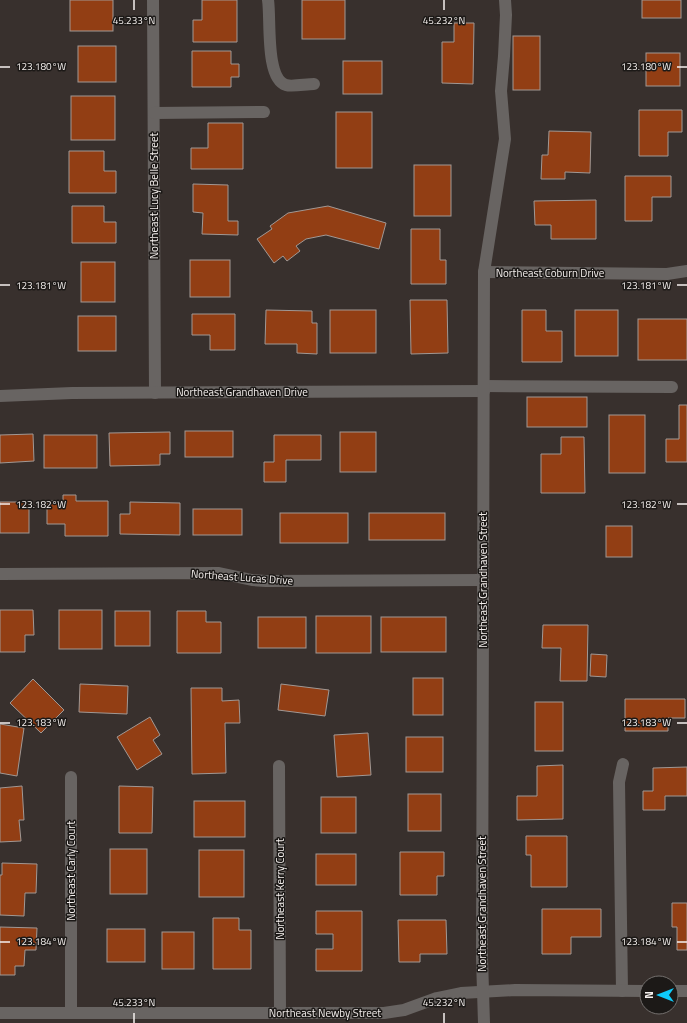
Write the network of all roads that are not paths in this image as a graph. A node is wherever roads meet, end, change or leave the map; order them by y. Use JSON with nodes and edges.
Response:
{"nodes":[{"id":1,"x":153,"y":0,"type":"edge"},
{"id":2,"x":268,"y":0,"type":"edge"},
{"id":3,"x":505,"y":0,"type":"edge"},
{"id":4,"x":314,"y":84,"type":"dead end"},
{"id":5,"x":264,"y":112,"type":"dead end"},
{"id":6,"x":154,"y":113,"type":"junction"},
{"id":7,"x":687,"y":271,"type":"edge"},
{"id":8,"x":484,"y":272,"type":"junction"},
{"id":9,"x":672,"y":387,"type":"dead end"},
{"id":10,"x":484,"y":388,"type":"junction"},
{"id":11,"x":155,"y":392,"type":"junction"},
{"id":12,"x":0,"y":396,"type":"edge"},
{"id":13,"x":0,"y":574,"type":"edge"},
{"id":14,"x":483,"y":580,"type":"junction"},
{"id":15,"x":623,"y":764,"type":"dead end"},
{"id":16,"x":279,"y":766,"type":"dead end"},
{"id":17,"x":72,"y":777,"type":"dead end"},
{"id":18,"x":622,"y":991,"type":"junction"},
{"id":19,"x":639,"y":991,"type":"edge"},
{"id":20,"x":483,"y":992,"type":"junction"},
{"id":21,"x":0,"y":1013,"type":"edge"},
{"id":22,"x":72,"y":1013,"type":"junction"},
{"id":23,"x":280,"y":1013,"type":"junction"},
{"id":24,"x":484,"y":1023,"type":"edge"}],
"edges":[{"from":1,"to":6,"type":"street","name":"Northeast Lucy Belle Street"},
{"from":2,"to":4,"type":"street"},
{"from":3,"to":8,"type":"street","name":"Northeast Grandhaven Street"},
{"from":5,"to":6,"type":"street"},
{"from":6,"to":11,"type":"street","name":"Northeast Lucy Belle Street"},
{"from":7,"to":8,"type":"street","name":"Northeast Coburn Drive"},
{"from":8,"to":10,"type":"street","name":"Northeast Grandhaven Street"},
{"from":9,"to":10,"type":"street","name":"Northeast Grandhaven Drive"},
{"from":10,"to":11,"type":"street","name":"Northeast Grandhaven Drive"},
{"from":10,"to":14,"type":"street","name":"Northeast Grandhaven Street"},
{"from":11,"to":12,"type":"street","name":"Northeast Grandhaven Drive"},
{"from":13,"to":14,"type":"street","name":"Northeast Lucas Drive"},
{"from":14,"to":20,"type":"street","name":"Northeast Grandhaven Street"},
{"from":15,"to":18,"type":"street"},
{"from":16,"to":23,"type":"street","name":"Northeast Kerry Court"},
{"from":17,"to":22,"type":"street","name":"Northeast Carly Court"},
{"from":18,"to":19,"type":"street","name":"Northeast Newby Street"},
{"from":18,"to":20,"type":"street","name":"Northeast Newby Street"},
{"from":20,"to":23,"type":"street","name":"Northeast Newby Street"},
{"from":20,"to":24,"type":"street","name":"Northeast Grandhaven Street"},
{"from":21,"to":22,"type":"street","name":"Northeast Newby Street"},
{"from":22,"to":23,"type":"street","name":"Northeast Newby Street"}]}
